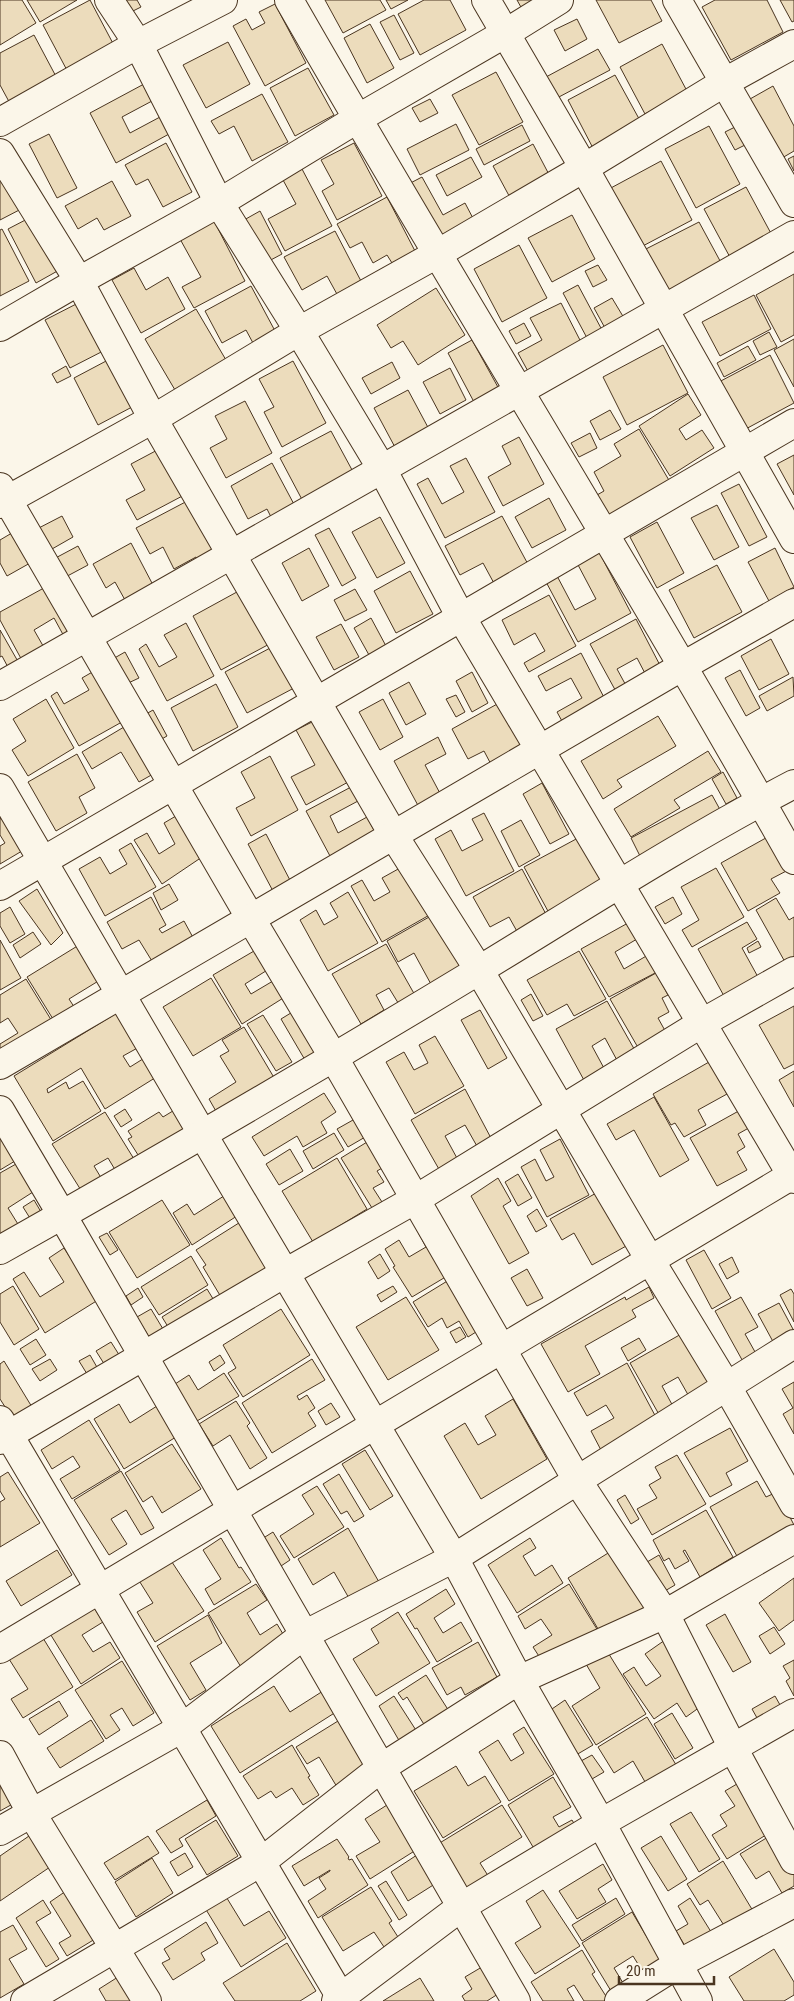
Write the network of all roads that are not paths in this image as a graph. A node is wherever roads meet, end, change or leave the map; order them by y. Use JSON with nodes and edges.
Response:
{"nodes":[{"id":1,"x":109,"y":0,"type":"edge"},
{"id":2,"x":223,"y":0,"type":"edge"},
{"id":3,"x":289,"y":0,"type":"edge"},
{"id":4,"x":486,"y":0,"type":"edge"},
{"id":5,"x":560,"y":0,"type":"edge"},
{"id":6,"x":677,"y":0,"type":"edge"},
{"id":7,"x":506,"y":33,"type":"junction"},
{"id":8,"x":138,"y":44,"type":"junction"},
{"id":9,"x":794,"y":44,"type":"edge"},
{"id":10,"x":724,"y":82,"type":"junction"},
{"id":11,"x":357,"y":119,"type":"junction"},
{"id":12,"x":0,"y":122,"type":"edge"},
{"id":13,"x":0,"y":153,"type":"edge"},
{"id":14,"x":584,"y":168,"type":"junction"},
{"id":15,"x":794,"y":202,"type":"edge"},
{"id":16,"x":219,"y":203,"type":"junction"},
{"id":17,"x":794,"y":235,"type":"edge"},
{"id":18,"x":437,"y":254,"type":"junction"},
{"id":19,"x":79,"y":281,"type":"junction"},
{"id":20,"x":664,"y":309,"type":"junction"},
{"id":21,"x":0,"y":327,"type":"edge"},
{"id":22,"x":299,"y":331,"type":"junction"},
{"id":23,"x":519,"y":392,"type":"junction"},
{"id":24,"x":153,"y":419,"type":"junction"},
{"id":25,"x":794,"y":423,"type":"edge"},
{"id":26,"x":744,"y":452,"type":"junction"},
{"id":27,"x":382,"y":469,"type":"junction"},
{"id":28,"x":3,"y":497,"type":"edge"},
{"id":29,"x":603,"y":533,"type":"junction"},
{"id":30,"x":794,"y":539,"type":"edge"},
{"id":31,"x":232,"y":555,"type":"junction"},
{"id":32,"x":794,"y":603,"type":"edge"},
{"id":33,"x":462,"y":618,"type":"junction"},
{"id":34,"x":87,"y":637,"type":"junction"},
{"id":35,"x":683,"y":666,"type":"junction"},
{"id":36,"x":0,"y":686,"type":"edge"},
{"id":37,"x":317,"y":701,"type":"junction"},
{"id":38,"x":541,"y":751,"type":"junction"},
{"id":39,"x":794,"y":784,"type":"edge"},
{"id":40,"x":173,"y":785,"type":"junction"},
{"id":41,"x":0,"y":788,"type":"edge"},
{"id":42,"x":761,"y":801,"type":"junction"},
{"id":43,"x":394,"y":836,"type":"junction"},
{"id":44,"x":794,"y":860,"type":"edge"},
{"id":45,"x":43,"y":861,"type":"junction"},
{"id":46,"x":620,"y":885,"type":"junction"},
{"id":47,"x":0,"y":886,"type":"edge"},
{"id":48,"x":251,"y":919,"type":"junction"},
{"id":49,"x":479,"y":970,"type":"junction"},
{"id":50,"x":794,"y":971,"type":"edge"},
{"id":51,"x":122,"y":994,"type":"junction"},
{"id":52,"x":702,"y":1023,"type":"junction"},
{"id":53,"x":334,"y":1058,"type":"junction"},
{"id":54,"x":0,"y":1065,"type":"edge"},
{"id":55,"x":0,"y":1110,"type":"edge"},
{"id":56,"x":562,"y":1110,"type":"junction"},
{"id":57,"x":203,"y":1135,"type":"junction"},
{"id":58,"x":793,"y":1176,"type":"edge"},
{"id":59,"x":416,"y":1199,"type":"junction"},
{"id":60,"x":62,"y":1215,"type":"junction"},
{"id":61,"x":0,"y":1250,"type":"edge"},
{"id":62,"x":650,"y":1260,"type":"junction"},
{"id":63,"x":285,"y":1273,"type":"junction"},
{"id":64,"x":794,"y":1344,"type":"edge"},
{"id":65,"x":501,"y":1349,"type":"junction"},
{"id":66,"x":143,"y":1357,"type":"junction"},
{"id":67,"x":726,"y":1385,"type":"junction"},
{"id":68,"x":374,"y":1425,"type":"junction"},
{"id":69,"x":3,"y":1432,"type":"edge"},
{"id":70,"x":577,"y":1480,"type":"junction"},
{"id":71,"x":794,"y":1504,"type":"edge"},
{"id":72,"x":232,"y":1510,"type":"junction"},
{"id":73,"x":794,"y":1539,"type":"edge"},
{"id":74,"x":454,"y":1558,"type":"junction"},
{"id":75,"x":101,"y":1588,"type":"junction"},
{"id":76,"x":665,"y":1614,"type":"junction"},
{"id":77,"x":304,"y":1635,"type":"junction"},
{"id":78,"x":0,"y":1649,"type":"edge"},
{"id":79,"x":519,"y":1680,"type":"junction"},
{"id":80,"x":794,"y":1713,"type":"edge"},
{"id":81,"x":182,"y":1728,"type":"junction"},
{"id":82,"x":734,"y":1748,"type":"junction"},
{"id":83,"x":0,"y":1755,"type":"edge"},
{"id":84,"x":381,"y":1768,"type":"junction"},
{"id":85,"x":32,"y":1814,"type":"junction"},
{"id":86,"x":601,"y":1823,"type":"junction"},
{"id":87,"x":0,"y":1832,"type":"edge"},
{"id":88,"x":794,"y":1860,"type":"edge"},
{"id":89,"x":261,"y":1862,"type":"junction"},
{"id":90,"x":794,"y":1903,"type":"edge"},
{"id":91,"x":461,"y":1907,"type":"junction"},
{"id":92,"x":115,"y":1948,"type":"junction"},
{"id":93,"x":678,"y":1964,"type":"junction"},
{"id":94,"x":340,"y":2000,"type":"edge"},
{"id":95,"x":25,"y":2001,"type":"edge"},
{"id":96,"x":147,"y":2001,"type":"edge"},
{"id":97,"x":516,"y":2001,"type":"edge"},
{"id":98,"x":618,"y":2001,"type":"edge"},
{"id":99,"x":698,"y":2001,"type":"edge"}],
"edges":[{"from":1,"to":8,"type":"street"},
{"from":2,"to":8,"type":"street"},
{"from":3,"to":11,"type":"street"},
{"from":4,"to":7,"type":"street"},
{"from":5,"to":7,"type":"street"},
{"from":6,"to":10,"type":"street"},
{"from":7,"to":11,"type":"street"},
{"from":7,"to":14,"type":"street"},
{"from":8,"to":12,"type":"street"},
{"from":8,"to":16,"type":"street"},
{"from":9,"to":10,"type":"street"},
{"from":10,"to":14,"type":"street"},
{"from":10,"to":15,"type":"street"},
{"from":11,"to":16,"type":"street"},
{"from":11,"to":18,"type":"street"},
{"from":13,"to":19,"type":"street"},
{"from":14,"to":18,"type":"street"},
{"from":14,"to":20,"type":"street"},
{"from":16,"to":19,"type":"street"},
{"from":16,"to":22,"type":"street"},
{"from":17,"to":20,"type":"street"},
{"from":18,"to":22,"type":"street"},
{"from":18,"to":23,"type":"street"},
{"from":19,"to":21,"type":"street"},
{"from":19,"to":24,"type":"street"},
{"from":20,"to":23,"type":"street"},
{"from":20,"to":26,"type":"street"},
{"from":22,"to":24,"type":"street"},
{"from":22,"to":27,"type":"street"},
{"from":23,"to":27,"type":"street"},
{"from":23,"to":29,"type":"street"},
{"from":24,"to":28,"type":"street"},
{"from":24,"to":31,"type":"street"},
{"from":25,"to":26,"type":"street"},
{"from":26,"to":29,"type":"street"},
{"from":26,"to":30,"type":"street"},
{"from":27,"to":31,"type":"street"},
{"from":27,"to":33,"type":"street"},
{"from":28,"to":34,"type":"street"},
{"from":29,"to":33,"type":"street"},
{"from":29,"to":35,"type":"street"},
{"from":31,"to":34,"type":"street"},
{"from":31,"to":37,"type":"street"},
{"from":32,"to":35,"type":"street"},
{"from":33,"to":37,"type":"street"},
{"from":33,"to":38,"type":"street"},
{"from":34,"to":36,"type":"street"},
{"from":34,"to":40,"type":"street"},
{"from":35,"to":38,"type":"street"},
{"from":35,"to":42,"type":"street"},
{"from":37,"to":40,"type":"street"},
{"from":37,"to":43,"type":"street"},
{"from":38,"to":43,"type":"street"},
{"from":38,"to":46,"type":"street"},
{"from":39,"to":42,"type":"street"},
{"from":40,"to":45,"type":"street"},
{"from":40,"to":48,"type":"street"},
{"from":41,"to":45,"type":"street"},
{"from":42,"to":44,"type":"street"},
{"from":42,"to":46,"type":"street"},
{"from":43,"to":48,"type":"street"},
{"from":43,"to":49,"type":"street"},
{"from":45,"to":47,"type":"street"},
{"from":45,"to":51,"type":"street"},
{"from":46,"to":49,"type":"street"},
{"from":46,"to":52,"type":"street"},
{"from":48,"to":51,"type":"street"},
{"from":48,"to":53,"type":"street"},
{"from":49,"to":53,"type":"street"},
{"from":49,"to":56,"type":"street"},
{"from":50,"to":52,"type":"street"},
{"from":51,"to":54,"type":"street"},
{"from":51,"to":57,"type":"street"},
{"from":52,"to":56,"type":"street"},
{"from":52,"to":58,"type":"street"},
{"from":53,"to":57,"type":"street"},
{"from":53,"to":59,"type":"street"},
{"from":55,"to":60,"type":"street"},
{"from":56,"to":59,"type":"street"},
{"from":56,"to":62,"type":"street"},
{"from":57,"to":60,"type":"street"},
{"from":57,"to":63,"type":"street"},
{"from":58,"to":62,"type":"street"},
{"from":59,"to":63,"type":"street"},
{"from":59,"to":65,"type":"street"},
{"from":60,"to":61,"type":"street"},
{"from":60,"to":66,"type":"street"},
{"from":62,"to":65,"type":"street"},
{"from":62,"to":67,"type":"street"},
{"from":63,"to":66,"type":"street"},
{"from":63,"to":68,"type":"street"},
{"from":64,"to":67,"type":"street"},
{"from":65,"to":68,"type":"street"},
{"from":65,"to":70,"type":"street"},
{"from":66,"to":69,"type":"street"},
{"from":66,"to":72,"type":"street"},
{"from":67,"to":70,"type":"street"},
{"from":67,"to":71,"type":"street"},
{"from":68,"to":72,"type":"street"},
{"from":68,"to":74,"type":"street"},
{"from":69,"to":75,"type":"street"},
{"from":70,"to":74,"type":"street"},
{"from":70,"to":76,"type":"street"},
{"from":72,"to":75,"type":"street"},
{"from":72,"to":77,"type":"street"},
{"from":73,"to":76,"type":"street"},
{"from":74,"to":77,"type":"street"},
{"from":74,"to":79,"type":"street"},
{"from":75,"to":78,"type":"street"},
{"from":75,"to":81,"type":"street"},
{"from":76,"to":79,"type":"street"},
{"from":76,"to":82,"type":"street"},
{"from":77,"to":81,"type":"street"},
{"from":77,"to":84,"type":"street"},
{"from":79,"to":84,"type":"street"},
{"from":79,"to":86,"type":"street"},
{"from":80,"to":82,"type":"street"},
{"from":81,"to":85,"type":"street"},
{"from":81,"to":89,"type":"street"},
{"from":82,"to":86,"type":"street"},
{"from":82,"to":88,"type":"street"},
{"from":83,"to":85,"type":"street"},
{"from":84,"to":89,"type":"street"},
{"from":84,"to":91,"type":"street"},
{"from":85,"to":87,"type":"street"},
{"from":85,"to":92,"type":"street"},
{"from":86,"to":91,"type":"street"},
{"from":86,"to":93,"type":"street"},
{"from":89,"to":92,"type":"street"},
{"from":89,"to":94,"type":"street"},
{"from":90,"to":93,"type":"street"},
{"from":91,"to":94,"type":"street"},
{"from":91,"to":97,"type":"street"},
{"from":92,"to":95,"type":"street"},
{"from":92,"to":96,"type":"street"},
{"from":93,"to":98,"type":"street"},
{"from":93,"to":99,"type":"street"}]}
